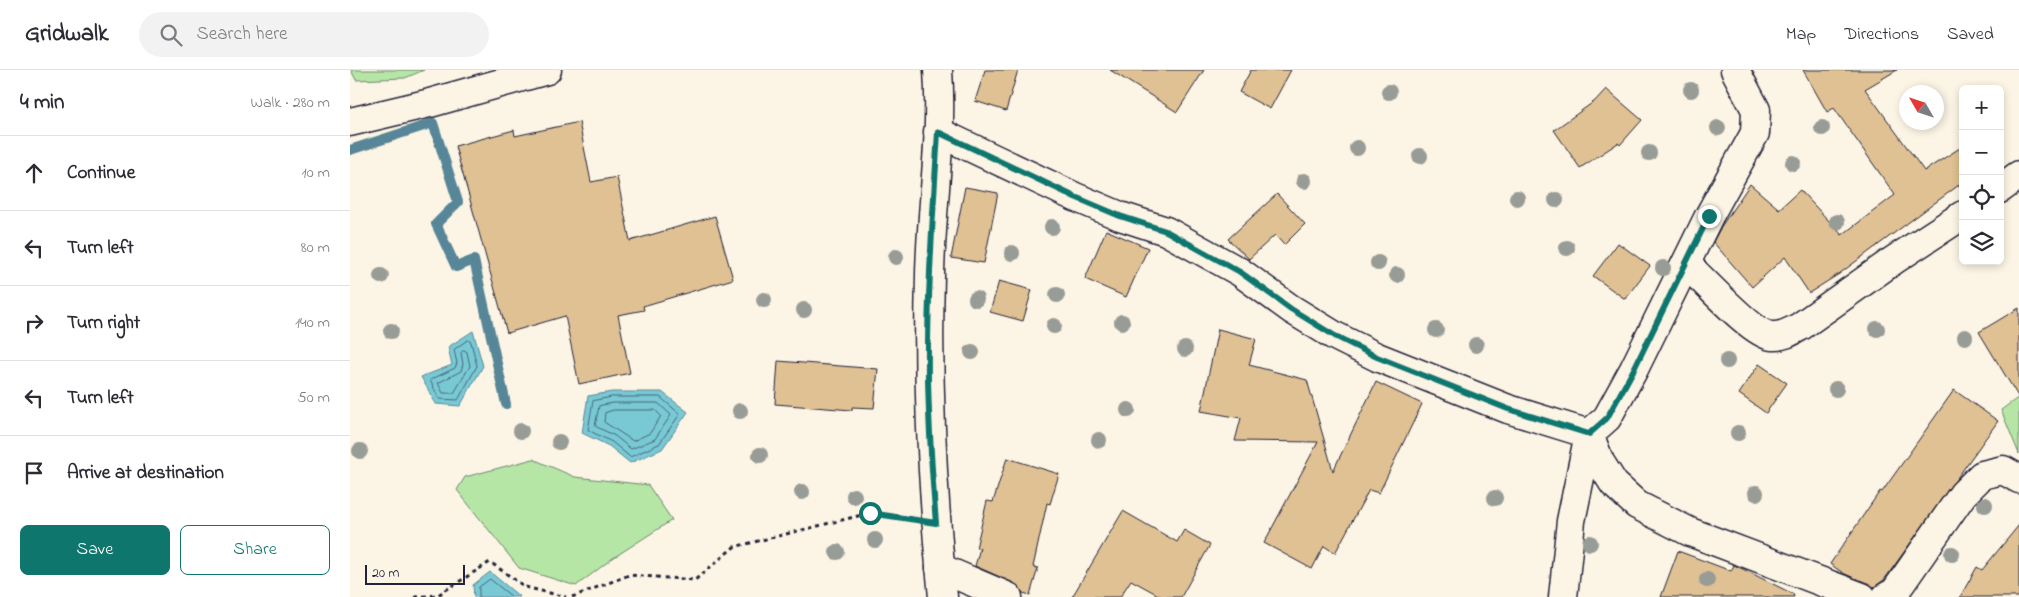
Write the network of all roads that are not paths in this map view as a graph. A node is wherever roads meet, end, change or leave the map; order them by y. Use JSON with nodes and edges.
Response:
{"nodes":[{"id":1,"x":548,"y":70,"type":"edge"},
{"id":2,"x":938,"y":70,"type":"edge"},
{"id":3,"x":1735,"y":70,"type":"edge"},
{"id":4,"x":350,"y":122,"type":"edge"},
{"id":5,"x":938,"y":132,"type":"junction"},
{"id":6,"x":2019,"y":175,"type":"edge"},
{"id":7,"x":2004,"y":185,"type":"edge"},
{"id":8,"x":1959,"y":218,"type":"edge"},
{"id":9,"x":1686,"y":264,"type":"junction"},
{"id":10,"x":1589,"y":434,"type":"junction"},
{"id":11,"x":2019,"y":479,"type":"edge"},
{"id":12,"x":940,"y":568,"type":"junction"},
{"id":13,"x":943,"y":597,"type":"edge"},
{"id":14,"x":1008,"y":597,"type":"edge"},
{"id":15,"x":1564,"y":597,"type":"edge"},
{"id":16,"x":1862,"y":597,"type":"edge"},
{"id":17,"x":1886,"y":597,"type":"edge"}],
"edges":[{"from":1,"to":4,"type":"street"},
{"from":2,"to":5,"type":"street"},
{"from":3,"to":9,"type":"street"},
{"from":5,"to":10,"type":"street"},
{"from":5,"to":12,"type":"street"},
{"from":6,"to":7,"type":"street"},
{"from":8,"to":9,"type":"street"},
{"from":9,"to":10,"type":"street"},
{"from":10,"to":15,"type":"street"},
{"from":10,"to":16,"type":"street"},
{"from":11,"to":17,"type":"street"},
{"from":12,"to":13,"type":"street"},
{"from":12,"to":14,"type":"street"}]}
